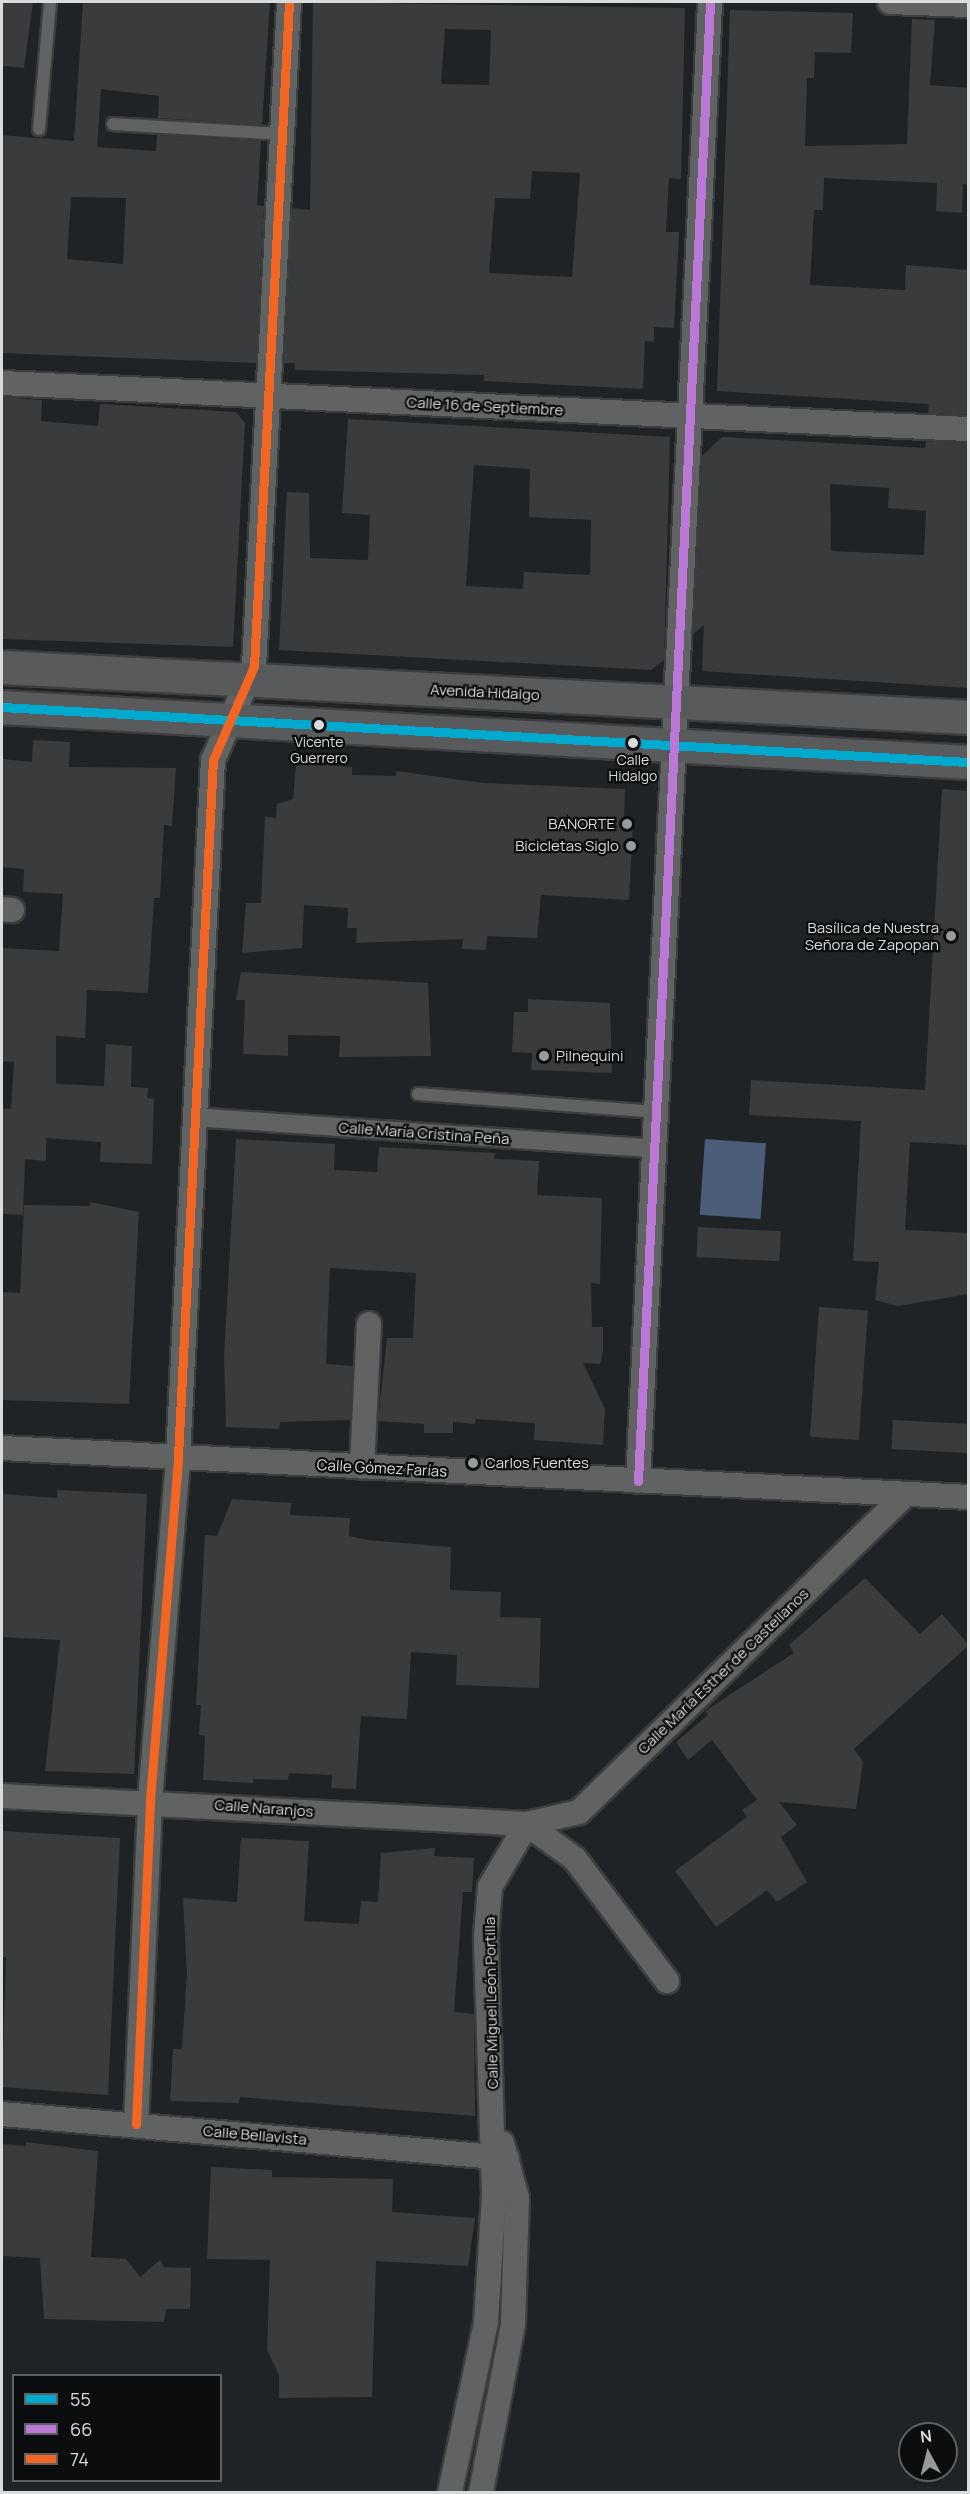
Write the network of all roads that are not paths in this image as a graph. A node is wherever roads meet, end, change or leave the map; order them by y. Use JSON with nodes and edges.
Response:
{"nodes":[{"id":1,"x":50,"y":2,"type":"edge"},
{"id":2,"x":289,"y":2,"type":"edge"},
{"id":3,"x":710,"y":2,"type":"edge"},
{"id":4,"x":890,"y":2,"type":"edge"},
{"id":5,"x":969,"y":6,"type":"edge"},
{"id":6,"x":113,"y":124,"type":"dead end"},
{"id":7,"x":39,"y":129,"type":"dead end"},
{"id":8,"x":281,"y":134,"type":"junction"},
{"id":9,"x":2,"y":383,"type":"edge"},
{"id":10,"x":265,"y":396,"type":"junction"},
{"id":11,"x":688,"y":416,"type":"junction"},
{"id":12,"x":969,"y":429,"type":"edge"},
{"id":13,"x":2,"y":668,"type":"edge"},
{"id":14,"x":249,"y":681,"type":"junction"},
{"id":15,"x":676,"y":701,"type":"junction"},
{"id":16,"x":2,"y":707,"type":"edge"},
{"id":17,"x":969,"y":717,"type":"edge"},
{"id":18,"x":229,"y":720,"type":"junction"},
{"id":19,"x":674,"y":746,"type":"junction"},
{"id":20,"x":969,"y":762,"type":"edge"},
{"id":21,"x":418,"y":1094,"type":"dead end"},
{"id":22,"x":657,"y":1112,"type":"junction"},
{"id":23,"x":192,"y":1117,"type":"junction"},
{"id":24,"x":656,"y":1149,"type":"junction"},
{"id":25,"x":369,"y":1324,"type":"dead end"},
{"id":26,"x":2,"y":1448,"type":"edge"},
{"id":27,"x":178,"y":1457,"type":"junction"},
{"id":28,"x":362,"y":1467,"type":"junction"},
{"id":29,"x":638,"y":1481,"type":"junction"},
{"id":30,"x":906,"y":1494,"type":"junction"},
{"id":31,"x":969,"y":1497,"type":"edge"},
{"id":32,"x":2,"y":1796,"type":"edge"},
{"id":33,"x":150,"y":1800,"type":"junction"},
{"id":34,"x":527,"y":1824,"type":"junction"},
{"id":35,"x":667,"y":1981,"type":"dead end"},
{"id":36,"x":2,"y":2114,"type":"edge"},
{"id":37,"x":136,"y":2124,"type":"junction"},
{"id":38,"x":500,"y":2157,"type":"junction"},
{"id":39,"x":450,"y":2493,"type":"edge"},
{"id":40,"x":481,"y":2493,"type":"edge"}],
"edges":[{"from":1,"to":7,"type":"lane"},
{"from":2,"to":8,"type":"street"},
{"from":3,"to":11,"type":"street"},
{"from":4,"to":5,"type":"street"},
{"from":6,"to":8,"type":"lane"},
{"from":8,"to":10,"type":"street"},
{"from":9,"to":10,"type":"street","name":"Calle 16 de Septiembre"},
{"from":10,"to":11,"type":"street","name":"Calle 16 de Septiembre"},
{"from":10,"to":14,"type":"street"},
{"from":11,"to":12,"type":"street","name":"Calle 16 de Septiembre"},
{"from":11,"to":15,"type":"street"},
{"from":13,"to":14,"type":"main road","name":"Avenida Hidalgo"},
{"from":14,"to":15,"type":"main road","name":"Avenida Hidalgo"},
{"from":14,"to":18,"type":"street"},
{"from":15,"to":17,"type":"main road","name":"Avenida Hidalgo"},
{"from":15,"to":19,"type":"street"},
{"from":16,"to":18,"type":"main road"},
{"from":18,"to":19,"type":"main road"},
{"from":18,"to":23,"type":"street"},
{"from":19,"to":20,"type":"main road"},
{"from":19,"to":22,"type":"street"},
{"from":21,"to":22,"type":"lane"},
{"from":22,"to":24,"type":"street"},
{"from":23,"to":24,"type":"street","name":"Calle María Cristina Peña"},
{"from":23,"to":27,"type":"street"},
{"from":24,"to":29,"type":"street"},
{"from":25,"to":28,"type":"street"},
{"from":26,"to":27,"type":"street","name":"Calle Gómez Farías"},
{"from":27,"to":28,"type":"street","name":"Calle Gómez Farías"},
{"from":27,"to":33,"type":"street"},
{"from":28,"to":29,"type":"street","name":"Calle Gómez Farías"},
{"from":29,"to":30,"type":"street","name":"Calle Gómez Farías"},
{"from":30,"to":31,"type":"street","name":"Calle Gómez Farías"},
{"from":30,"to":34,"type":"street","name":"Calle María Esther de Castellanos"},
{"from":32,"to":33,"type":"street","name":"Calle Naranjos"},
{"from":33,"to":34,"type":"street","name":"Calle Naranjos"},
{"from":33,"to":37,"type":"street"},
{"from":34,"to":35,"type":"street"},
{"from":34,"to":38,"type":"street","name":"Calle Miguel León Portilla"},
{"from":36,"to":37,"type":"street","name":"Calle Bellavista"},
{"from":37,"to":38,"type":"street","name":"Calle Bellavista"},
{"from":38,"to":39,"type":"street","name":"Calle Miguel León Portilla"},
{"from":38,"to":40,"type":"street","name":"Calle Miguel León Portilla"}]}
